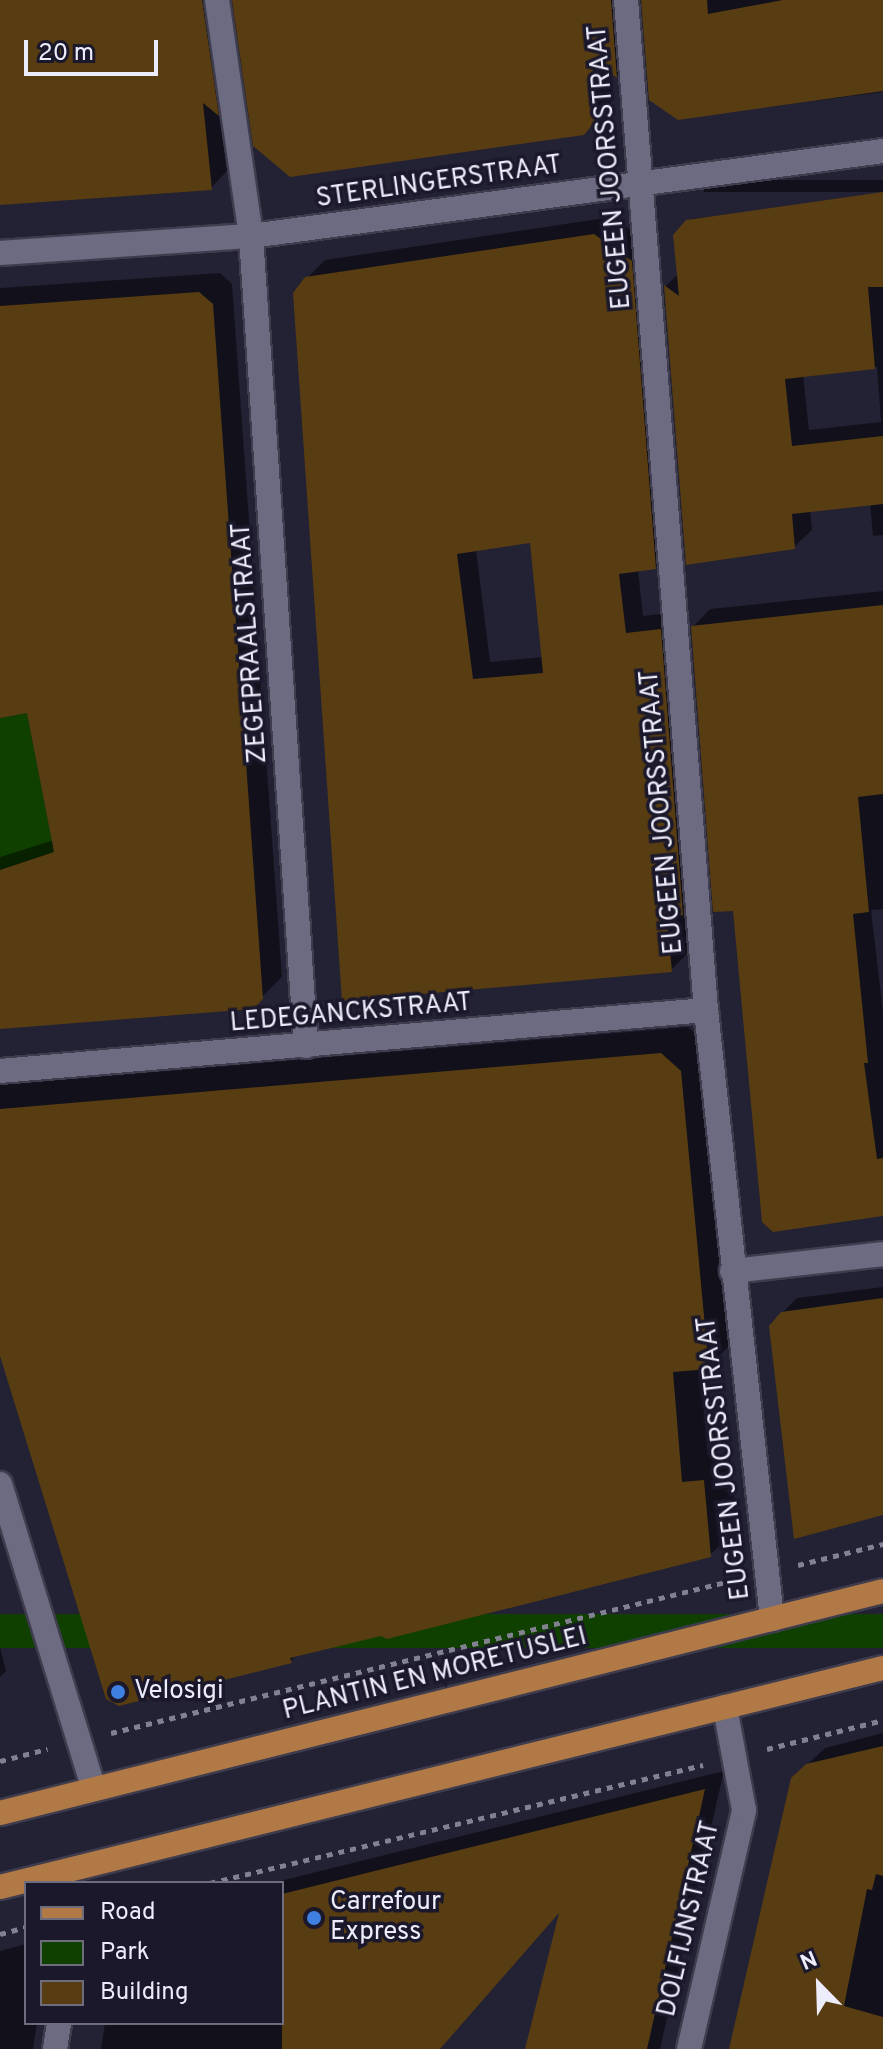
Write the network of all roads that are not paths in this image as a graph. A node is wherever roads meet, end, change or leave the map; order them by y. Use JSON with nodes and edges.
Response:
{"nodes":[{"id":1,"x":217,"y":0,"type":"edge"},
{"id":2,"x":626,"y":0,"type":"edge"},
{"id":3,"x":883,"y":151,"type":"edge"},
{"id":4,"x":641,"y":184,"type":"junction"},
{"id":5,"x":251,"y":236,"type":"junction"},
{"id":6,"x":0,"y":253,"type":"edge"},
{"id":7,"x":706,"y":1010,"type":"junction"},
{"id":8,"x":306,"y":1046,"type":"junction"},
{"id":9,"x":0,"y":1071,"type":"edge"},
{"id":10,"x":883,"y":1254,"type":"edge"},
{"id":11,"x":732,"y":1271,"type":"junction"},
{"id":12,"x":0,"y":1484,"type":"edge"},
{"id":13,"x":883,"y":1591,"type":"edge"},
{"id":14,"x":772,"y":1619,"type":"junction"},
{"id":15,"x":883,"y":1668,"type":"edge"},
{"id":16,"x":725,"y":1707,"type":"junction"},
{"id":17,"x":94,"y":1789,"type":"junction"},
{"id":18,"x":0,"y":1813,"type":"edge"},
{"id":19,"x":69,"y":1877,"type":"edge"},
{"id":20,"x":41,"y":1881,"type":"edge"},
{"id":21,"x":24,"y":1884,"type":"edge"},
{"id":22,"x":0,"y":1887,"type":"edge"},
{"id":23,"x":59,"y":2025,"type":"edge"},
{"id":24,"x":55,"y":2049,"type":"edge"},
{"id":25,"x":689,"y":2049,"type":"edge"}],
"edges":[{"from":1,"to":5,"type":"street","name":"ZEGEPRAALSTRAAT"},
{"from":2,"to":4,"type":"street","name":"EUGEEN JOORSSTRAAT"},
{"from":3,"to":4,"type":"street","name":"STERLINGERSTRAAT"},
{"from":4,"to":5,"type":"street","name":"STERLINGERSTRAAT"},
{"from":4,"to":7,"type":"street","name":"EUGEEN JOORSSTRAAT"},
{"from":5,"to":6,"type":"street","name":"STERLINGERSTRAAT"},
{"from":5,"to":8,"type":"street","name":"ZEGEPRAALSTRAAT"},
{"from":7,"to":8,"type":"street","name":"LEDEGANCKSTRAAT"},
{"from":7,"to":11,"type":"street","name":"EUGEEN JOORSSTRAAT"},
{"from":8,"to":9,"type":"street","name":"LEDEGANCKSTRAAT"},
{"from":10,"to":11,"type":"street"},
{"from":11,"to":14,"type":"street","name":"EUGEEN JOORSSTRAAT"},
{"from":12,"to":17,"type":"street"},
{"from":13,"to":14,"type":"main road","name":"PLANTIN EN MORETUSLEI"},
{"from":14,"to":17,"type":"main road","name":"PLANTIN EN MORETUSLEI"},
{"from":15,"to":16,"type":"main road"},
{"from":16,"to":19,"type":"main road"},
{"from":16,"to":25,"type":"street","name":"DOLFIJNSTRAAT"},
{"from":17,"to":18,"type":"main road","name":"PLANTIN EN MORETUSLEI"},
{"from":19,"to":20,"type":"main road"},
{"from":21,"to":22,"type":"main road"},
{"from":23,"to":24,"type":"street"}]}
